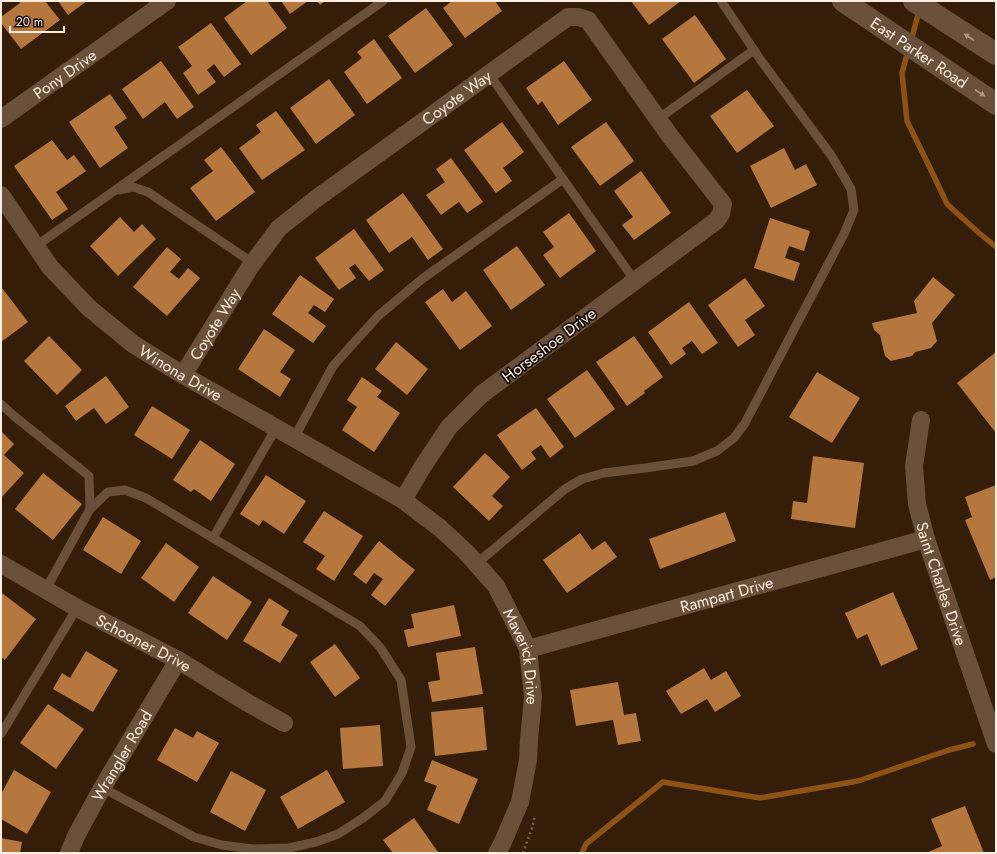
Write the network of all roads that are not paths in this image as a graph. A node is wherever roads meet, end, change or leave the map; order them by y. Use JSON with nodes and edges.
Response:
{"nodes":[{"id":1,"x":167,"y":1,"type":"edge"},
{"id":2,"x":383,"y":1,"type":"edge"},
{"id":3,"x":721,"y":1,"type":"edge"},
{"id":4,"x":843,"y":1,"type":"edge"},
{"id":5,"x":914,"y":1,"type":"edge"},
{"id":6,"x":754,"y":50,"type":"junction"},
{"id":7,"x":996,"y":54,"type":"edge"},
{"id":8,"x":489,"y":74,"type":"junction"},
{"id":9,"x":996,"y":104,"type":"edge"},
{"id":10,"x":1,"y":119,"type":"edge"},
{"id":11,"x":658,"y":119,"type":"junction"},
{"id":12,"x":563,"y":179,"type":"junction"},
{"id":13,"x":115,"y":190,"type":"junction"},
{"id":14,"x":1,"y":195,"type":"edge"},
{"id":15,"x":721,"y":214,"type":"joint"},
{"id":16,"x":36,"y":246,"type":"junction"},
{"id":17,"x":253,"y":263,"type":"junction"},
{"id":18,"x":635,"y":281,"type":"junction"},
{"id":19,"x":183,"y":375,"type":"junction"},
{"id":20,"x":1,"y":404,"type":"edge"},
{"id":21,"x":921,"y":420,"type":"dead end"},
{"id":22,"x":276,"y":428,"type":"junction"},
{"id":23,"x":294,"y":438,"type":"junction"},
{"id":24,"x":403,"y":500,"type":"junction"},
{"id":25,"x":90,"y":509,"type":"junction"},
{"id":26,"x":213,"y":538,"type":"junction"},
{"id":27,"x":926,"y":539,"type":"junction"},
{"id":28,"x":1,"y":564,"type":"edge"},
{"id":29,"x":476,"y":564,"type":"junction"},
{"id":30,"x":46,"y":590,"type":"junction"},
{"id":31,"x":78,"y":608,"type":"junction"},
{"id":32,"x":528,"y":649,"type":"junction"},
{"id":33,"x":178,"y":660,"type":"junction"},
{"id":34,"x":284,"y":723,"type":"dead end"},
{"id":35,"x":1,"y":734,"type":"edge"},
{"id":36,"x":996,"y":744,"type":"edge"},
{"id":37,"x":103,"y":788,"type":"junction"},
{"id":38,"x":69,"y":853,"type":"edge"},
{"id":39,"x":497,"y":853,"type":"edge"}],
"edges":[{"from":1,"to":10,"type":"street","name":"Pony Drive"},
{"from":2,"to":13,"type":"lane"},
{"from":3,"to":6,"type":"lane"},
{"from":4,"to":9,"type":"main road","name":"East Parker Road","one_way":true},
{"from":7,"to":5,"type":"main road","one_way":true},
{"from":6,"to":11,"type":"lane"},
{"from":6,"to":29,"type":"lane"},
{"from":8,"to":11,"type":"street","name":"Coyote Way"},
{"from":8,"to":12,"type":"lane"},
{"from":8,"to":17,"type":"street","name":"Coyote Way"},
{"from":11,"to":15,"type":"street","name":"Coyote Way"},
{"from":12,"to":18,"type":"lane"},
{"from":12,"to":23,"type":"lane"},
{"from":13,"to":16,"type":"lane"},
{"from":13,"to":17,"type":"lane"},
{"from":14,"to":16,"type":"street","name":"Winona Drive"},
{"from":15,"to":18,"type":"street","name":"Horseshoe Drive"},
{"from":16,"to":19,"type":"street","name":"Winona Drive"},
{"from":17,"to":19,"type":"street","name":"Coyote Way"},
{"from":18,"to":24,"type":"street","name":"Horseshoe Drive"},
{"from":19,"to":22,"type":"street","name":"Winona Drive"},
{"from":20,"to":25,"type":"lane"},
{"from":21,"to":27,"type":"street","name":"Saint Charles Drive"},
{"from":22,"to":23,"type":"street","name":"Winona Drive"},
{"from":22,"to":26,"type":"lane"},
{"from":23,"to":24,"type":"street","name":"Winona Drive"},
{"from":24,"to":29,"type":"street","name":"Maverick Drive"},
{"from":25,"to":26,"type":"lane"},
{"from":25,"to":30,"type":"lane"},
{"from":26,"to":37,"type":"lane"},
{"from":27,"to":32,"type":"street","name":"Rampart Drive"},
{"from":27,"to":36,"type":"street","name":"Saint Charles Drive"},
{"from":28,"to":30,"type":"street","name":"Schooner Drive"},
{"from":29,"to":32,"type":"street","name":"Maverick Drive"},
{"from":30,"to":31,"type":"street","name":"Schooner Drive"},
{"from":31,"to":33,"type":"street","name":"Schooner Drive"},
{"from":31,"to":35,"type":"lane"},
{"from":32,"to":39,"type":"street","name":"Maverick Drive"},
{"from":33,"to":34,"type":"street","name":"Schooner Drive"},
{"from":33,"to":37,"type":"street","name":"Wrangler Road"},
{"from":37,"to":38,"type":"street","name":"Wrangler Road"}]}
